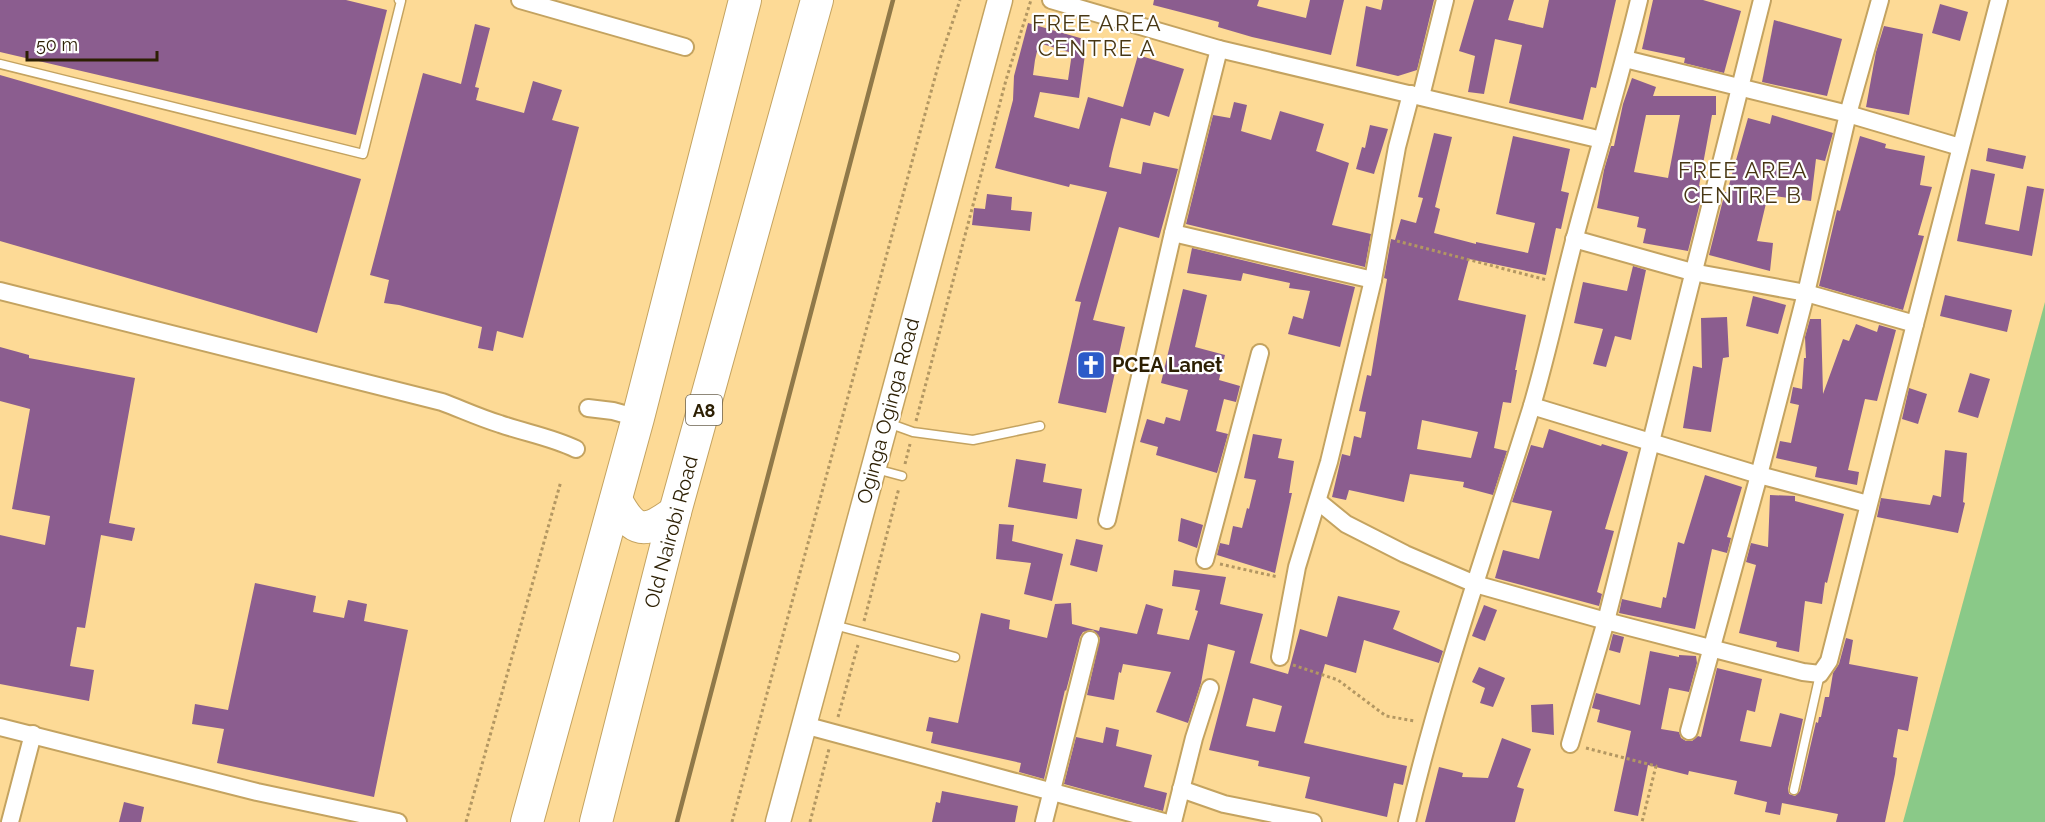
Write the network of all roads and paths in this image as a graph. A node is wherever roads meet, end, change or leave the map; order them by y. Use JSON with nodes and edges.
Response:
{"nodes":[{"id":1,"x":399,"y":0,"type":"edge"},
{"id":2,"x":520,"y":0,"type":"edge"},
{"id":3,"x":745,"y":0,"type":"edge"},
{"id":4,"x":818,"y":0,"type":"edge"},
{"id":5,"x":960,"y":0,"type":"edge"},
{"id":6,"x":1000,"y":0,"type":"edge"},
{"id":7,"x":1031,"y":0,"type":"edge"},
{"id":8,"x":1051,"y":0,"type":"edge"},
{"id":9,"x":1445,"y":0,"type":"edge"},
{"id":10,"x":1639,"y":0,"type":"edge"},
{"id":11,"x":1762,"y":0,"type":"edge"},
{"id":12,"x":1880,"y":0,"type":"edge"},
{"id":13,"x":1999,"y":0,"type":"edge"},
{"id":14,"x":686,"y":47,"type":"dead end"},
{"id":15,"x":1219,"y":49,"type":"junction"},
{"id":16,"x":1625,"y":59,"type":"junction"},
{"id":17,"x":0,"y":64,"type":"edge"},
{"id":18,"x":1738,"y":88,"type":"junction"},
{"id":19,"x":1416,"y":95,"type":"junction"},
{"id":20,"x":1848,"y":114,"type":"junction"},
{"id":21,"x":1602,"y":140,"type":"junction"},
{"id":22,"x":1960,"y":147,"type":"junction"},
{"id":23,"x":1173,"y":233,"type":"junction"},
{"id":24,"x":1381,"y":237,"type":"junction"},
{"id":25,"x":1574,"y":239,"type":"junction"},
{"id":26,"x":1692,"y":272,"type":"junction"},
{"id":27,"x":1373,"y":280,"type":"junction"},
{"id":28,"x":1564,"y":284,"type":"junction"},
{"id":29,"x":0,"y":291,"type":"edge"},
{"id":30,"x":1806,"y":293,"type":"junction"},
{"id":31,"x":1915,"y":324,"type":"junction"},
{"id":32,"x":1260,"y":353,"type":"dead end"},
{"id":33,"x":1532,"y":406,"type":"junction"},
{"id":34,"x":588,"y":408,"type":"dead end"},
{"id":35,"x":638,"y":418,"type":"junction"},
{"id":36,"x":889,"y":424,"type":"junction"},
{"id":37,"x":1040,"y":426,"type":"dead end"},
{"id":38,"x":910,"y":431,"type":"junction"},
{"id":39,"x":1650,"y":441,"type":"junction"},
{"id":40,"x":576,"y":449,"type":"dead end"},
{"id":41,"x":877,"y":470,"type":"junction"},
{"id":42,"x":900,"y":475,"type":"junction"},
{"id":43,"x":1759,"y":475,"type":"junction"},
{"id":44,"x":561,"y":481,"type":"dead end"},
{"id":45,"x":616,"y":500,"type":"junction"},
{"id":46,"x":1319,"y":502,"type":"junction"},
{"id":47,"x":1868,"y":504,"type":"junction"},
{"id":48,"x":675,"y":512,"type":"junction"},
{"id":49,"x":1107,"y":520,"type":"dead end"},
{"id":50,"x":1205,"y":560,"type":"joint"},
{"id":51,"x":1294,"y":580,"type":"junction"},
{"id":52,"x":1475,"y":584,"type":"junction"},
{"id":53,"x":1606,"y":621,"type":"junction"},
{"id":54,"x":834,"y":625,"type":"junction"},
{"id":55,"x":858,"y":631,"type":"junction"},
{"id":56,"x":1090,"y":640,"type":"dead end"},
{"id":57,"x":1711,"y":648,"type":"junction"},
{"id":58,"x":955,"y":657,"type":"dead end"},
{"id":59,"x":1280,"y":657,"type":"joint"},
{"id":60,"x":1820,"y":674,"type":"junction"},
{"id":61,"x":1210,"y":688,"type":"dead end"},
{"id":62,"x":1432,"y":724,"type":"junction"},
{"id":63,"x":808,"y":726,"type":"junction"},
{"id":64,"x":0,"y":727,"type":"edge"},
{"id":65,"x":832,"y":731,"type":"junction"},
{"id":66,"x":1689,"y":731,"type":"dead end"},
{"id":67,"x":33,"y":735,"type":"junction"},
{"id":68,"x":1570,"y":744,"type":"joint"},
{"id":69,"x":1181,"y":789,"type":"junction"},
{"id":70,"x":1794,"y":790,"type":"dead end"},
{"id":71,"x":1052,"y":792,"type":"junction"},
{"id":72,"x":10,"y":822,"type":"edge"},
{"id":73,"x":398,"y":822,"type":"edge"},
{"id":74,"x":466,"y":822,"type":"edge"},
{"id":75,"x":527,"y":822,"type":"edge"},
{"id":76,"x":596,"y":822,"type":"edge"},
{"id":77,"x":732,"y":822,"type":"edge"},
{"id":78,"x":778,"y":822,"type":"edge"},
{"id":79,"x":810,"y":822,"type":"edge"},
{"id":80,"x":1044,"y":822,"type":"edge"},
{"id":81,"x":1164,"y":822,"type":"edge"},
{"id":82,"x":1173,"y":822,"type":"edge"},
{"id":83,"x":1313,"y":822,"type":"edge"},
{"id":84,"x":1407,"y":822,"type":"edge"},
{"id":85,"x":1642,"y":822,"type":"edge"}],
"edges":[{"from":1,"to":17,"type":"lane"},
{"from":2,"to":14,"type":"street"},
{"from":3,"to":35,"type":"highway"},
{"from":4,"to":48,"type":"highway","name":"Old Nairobi Road","number":"A8"},
{"from":5,"to":77,"type":"path"},
{"from":6,"to":36,"type":"street","name":"Oginga Oginga Road"},
{"from":7,"to":38,"type":"path"},
{"from":8,"to":15,"type":"street"},
{"from":9,"to":19,"type":"street"},
{"from":10,"to":16,"type":"street"},
{"from":11,"to":18,"type":"street"},
{"from":12,"to":20,"type":"street"},
{"from":13,"to":22,"type":"street"},
{"from":15,"to":19,"type":"street"},
{"from":15,"to":23,"type":"street"},
{"from":16,"to":18,"type":"street"},
{"from":16,"to":21,"type":"street"},
{"from":18,"to":20,"type":"street"},
{"from":18,"to":26,"type":"street"},
{"from":19,"to":21,"type":"street"},
{"from":19,"to":24,"type":"street"},
{"from":20,"to":22,"type":"street"},
{"from":20,"to":30,"type":"street"},
{"from":21,"to":25,"type":"street"},
{"from":22,"to":31,"type":"street"},
{"from":23,"to":27,"type":"street"},
{"from":23,"to":49,"type":"street"},
{"from":24,"to":27,"type":"street"},
{"from":24,"to":28,"type":"path"},
{"from":25,"to":26,"type":"street"},
{"from":25,"to":28,"type":"street"},
{"from":26,"to":30,"type":"street"},
{"from":26,"to":39,"type":"street"},
{"from":27,"to":46,"type":"street"},
{"from":28,"to":33,"type":"street"},
{"from":29,"to":40,"type":"street"},
{"from":30,"to":31,"type":"street"},
{"from":30,"to":43,"type":"street"},
{"from":31,"to":47,"type":"street"},
{"from":32,"to":50,"type":"street"},
{"from":33,"to":39,"type":"street"},
{"from":33,"to":52,"type":"street"},
{"from":34,"to":35,"type":"street"},
{"from":35,"to":45,"type":"highway"},
{"from":36,"to":38,"type":"lane"},
{"from":36,"to":41,"type":"street","name":"Oginga Oginga Road"},
{"from":37,"to":38,"type":"lane"},
{"from":38,"to":42,"type":"path"},
{"from":39,"to":43,"type":"street"},
{"from":39,"to":53,"type":"street"},
{"from":41,"to":42,"type":"lane"},
{"from":41,"to":54,"type":"street","name":"Oginga Oginga Road"},
{"from":42,"to":55,"type":"path"},
{"from":43,"to":47,"type":"street"},
{"from":43,"to":57,"type":"street"},
{"from":44,"to":74,"type":"path"},
{"from":45,"to":48,"type":"highway"},
{"from":45,"to":75,"type":"highway"},
{"from":46,"to":51,"type":"street"},
{"from":46,"to":52,"type":"street"},
{"from":47,"to":60,"type":"street"},
{"from":48,"to":76,"type":"highway","name":"Old Nairobi Road","number":"A8"},
{"from":50,"to":51,"type":"path"},
{"from":51,"to":59,"type":"street"},
{"from":52,"to":53,"type":"street"},
{"from":52,"to":62,"type":"street"},
{"from":53,"to":57,"type":"street"},
{"from":53,"to":68,"type":"street"},
{"from":54,"to":55,"type":"lane"},
{"from":54,"to":63,"type":"street","name":"Oginga Oginga Road"},
{"from":55,"to":58,"type":"lane"},
{"from":55,"to":65,"type":"path"},
{"from":56,"to":71,"type":"street"},
{"from":57,"to":60,"type":"street"},
{"from":57,"to":66,"type":"street"},
{"from":59,"to":62,"type":"path"},
{"from":60,"to":70,"type":"lane"},
{"from":61,"to":69,"type":"street"},
{"from":62,"to":84,"type":"street"},
{"from":63,"to":65,"type":"street"},
{"from":63,"to":78,"type":"street","name":"Oginga Oginga Road"},
{"from":64,"to":67,"type":"street"},
{"from":65,"to":71,"type":"street"},
{"from":65,"to":79,"type":"path"},
{"from":67,"to":72,"type":"street"},
{"from":67,"to":73,"type":"street"},
{"from":68,"to":85,"type":"path"},
{"from":69,"to":82,"type":"street"},
{"from":69,"to":83,"type":"street"},
{"from":71,"to":80,"type":"street"},
{"from":71,"to":81,"type":"street"}]}
